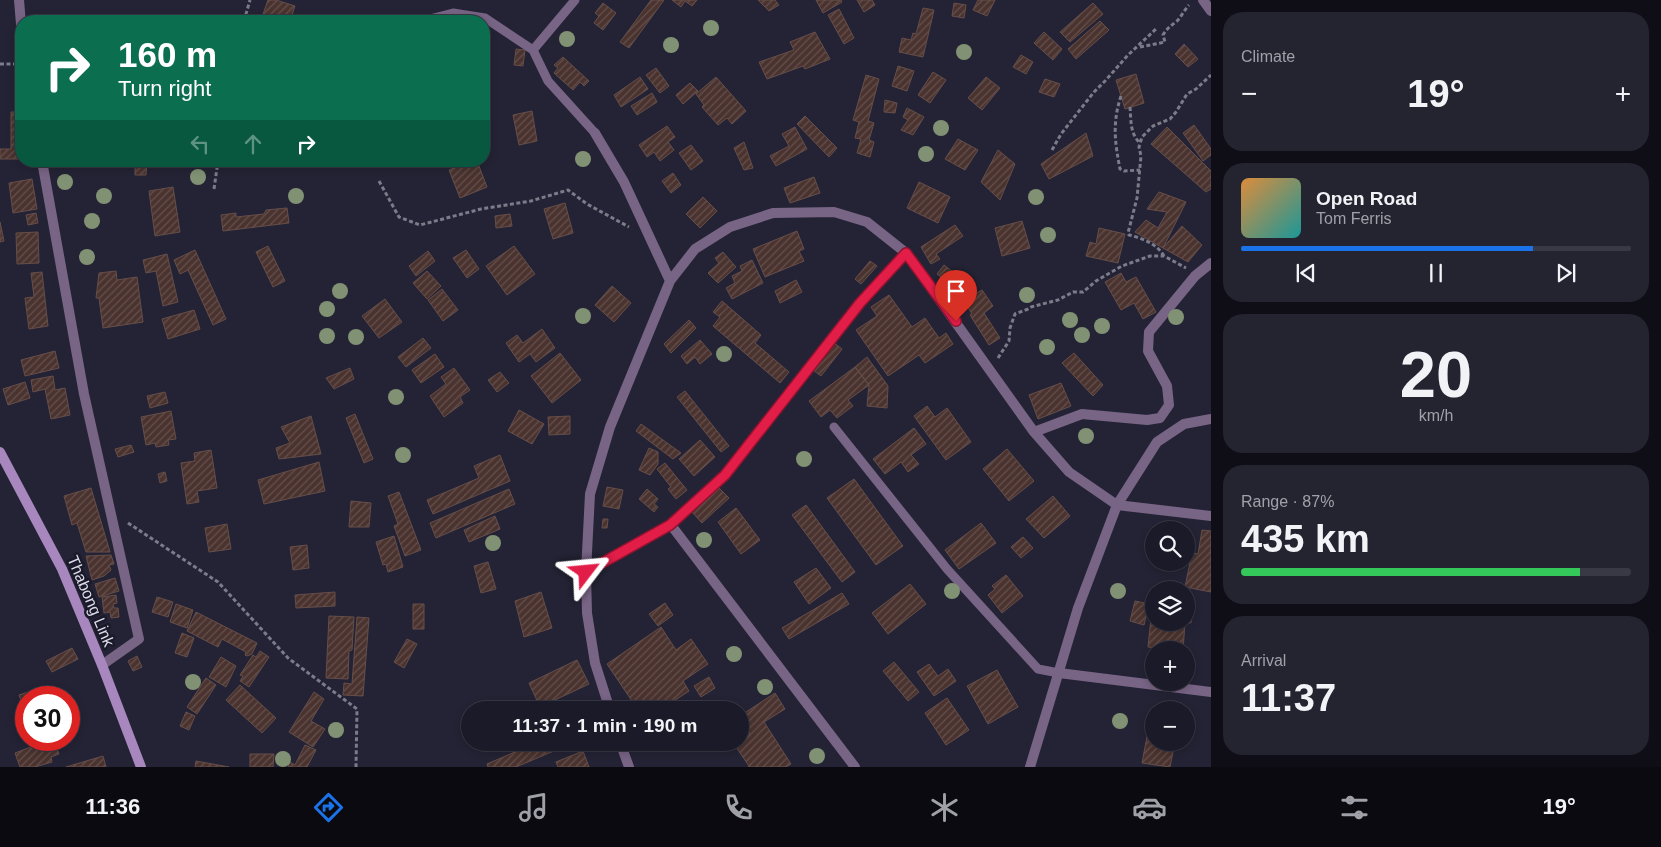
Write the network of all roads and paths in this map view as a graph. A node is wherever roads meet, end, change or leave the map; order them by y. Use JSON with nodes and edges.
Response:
{"nodes":[{"id":1,"x":19,"y":0,"type":"edge"},
{"id":2,"x":250,"y":0,"type":"edge"},
{"id":3,"x":575,"y":0,"type":"edge"},
{"id":4,"x":1194,"y":0,"type":"edge"},
{"id":5,"x":1202,"y":0,"type":"edge"},
{"id":6,"x":1211,"y":11,"type":"edge"},
{"id":7,"x":20,"y":15,"type":"edge"},
{"id":8,"x":246,"y":15,"type":"edge"},
{"id":9,"x":445,"y":15,"type":"edge"},
{"id":10,"x":466,"y":15,"type":"edge"},
{"id":11,"x":490,"y":21,"type":"edge"},
{"id":12,"x":1157,"y":28,"type":"dead end"},
{"id":13,"x":1137,"y":47,"type":"junction"},
{"id":14,"x":533,"y":50,"type":"junction"},
{"id":15,"x":0,"y":64,"type":"edge"},
{"id":16,"x":15,"y":64,"type":"edge"},
{"id":17,"x":1211,"y":75,"type":"edge"},
{"id":18,"x":1121,"y":96,"type":"dead end"},
{"id":19,"x":1130,"y":107,"type":"dead end"},
{"id":20,"x":595,"y":133,"type":"joint"},
{"id":21,"x":1140,"y":144,"type":"junction"},
{"id":22,"x":1052,"y":150,"type":"dead end"},
{"id":23,"x":43,"y":167,"type":"edge"},
{"id":24,"x":217,"y":167,"type":"edge"},
{"id":25,"x":1140,"y":170,"type":"junction"},
{"id":26,"x":379,"y":181,"type":"dead end"},
{"id":27,"x":214,"y":189,"type":"dead end"},
{"id":28,"x":650,"y":238,"type":"junction"},
{"id":29,"x":906,"y":253,"type":"junction"},
{"id":30,"x":1164,"y":256,"type":"junction"},
{"id":31,"x":1211,"y":263,"type":"edge"},
{"id":32,"x":1195,"y":276,"type":"junction"},
{"id":33,"x":670,"y":281,"type":"junction"},
{"id":34,"x":991,"y":370,"type":"junction"},
{"id":35,"x":1211,"y":419,"type":"edge"},
{"id":36,"x":834,"y":427,"type":"dead end"},
{"id":37,"x":1034,"y":432,"type":"junction"},
{"id":38,"x":0,"y":452,"type":"edge"},
{"id":39,"x":4,"y":466,"type":"edge"},
{"id":40,"x":1117,"y":505,"type":"junction"},
{"id":41,"x":109,"y":510,"type":"junction"},
{"id":42,"x":1211,"y":516,"type":"edge"},
{"id":43,"x":670,"y":525,"type":"junction"},
{"id":44,"x":586,"y":572,"type":"junction"},
{"id":45,"x":102,"y":665,"type":"junction"},
{"id":46,"x":1059,"y":673,"type":"junction"},
{"id":47,"x":1211,"y":692,"type":"edge"},
{"id":48,"x":607,"y":701,"type":"edge"},
{"id":49,"x":623,"y":751,"type":"edge"},
{"id":50,"x":141,"y":767,"type":"edge"},
{"id":51,"x":356,"y":767,"type":"edge"},
{"id":52,"x":629,"y":767,"type":"edge"},
{"id":53,"x":855,"y":767,"type":"edge"},
{"id":54,"x":1030,"y":767,"type":"edge"}],
"edges":[{"from":1,"to":7,"type":"street"},
{"from":2,"to":8,"type":"path"},
{"from":3,"to":14,"type":"lane"},
{"from":4,"to":13,"type":"path"},
{"from":5,"to":6,"type":"street"},
{"from":9,"to":10,"type":"lane"},
{"from":11,"to":14,"type":"lane"},
{"from":12,"to":13,"type":"path"},
{"from":13,"to":22,"type":"path"},
{"from":14,"to":20,"type":"lane"},
{"from":15,"to":16,"type":"path"},
{"from":17,"to":21,"type":"path"},
{"from":18,"to":25,"type":"path"},
{"from":19,"to":21,"type":"path"},
{"from":20,"to":28,"type":"street"},
{"from":21,"to":25,"type":"path"},
{"from":23,"to":41,"type":"street"},
{"from":24,"to":27,"type":"path"},
{"from":25,"to":30,"type":"path"},
{"from":26,"to":28,"type":"path"},
{"from":28,"to":33,"type":"street"},
{"from":29,"to":33,"type":"street"},
{"from":29,"to":34,"type":"street"},
{"from":29,"to":43,"type":"lane"},
{"from":30,"to":32,"type":"path"},
{"from":30,"to":34,"type":"path"},
{"from":31,"to":32,"type":"street"},
{"from":32,"to":37,"type":"street"},
{"from":33,"to":44,"type":"street"},
{"from":34,"to":37,"type":"street"},
{"from":35,"to":40,"type":"street"},
{"from":36,"to":46,"type":"lane"},
{"from":37,"to":40,"type":"street"},
{"from":38,"to":39,"type":"main road","name":"Thabong Link"},
{"from":39,"to":45,"type":"main road","name":"Thabong Link"},
{"from":40,"to":42,"type":"street"},
{"from":40,"to":46,"type":"street"},
{"from":41,"to":45,"type":"street"},
{"from":41,"to":51,"type":"path"},
{"from":43,"to":44,"type":"street"},
{"from":43,"to":53,"type":"street"},
{"from":44,"to":48,"type":"street"},
{"from":45,"to":50,"type":"main road","name":"Thabong Link"},
{"from":46,"to":47,"type":"street"},
{"from":46,"to":54,"type":"street"},
{"from":49,"to":52,"type":"street"}]}
